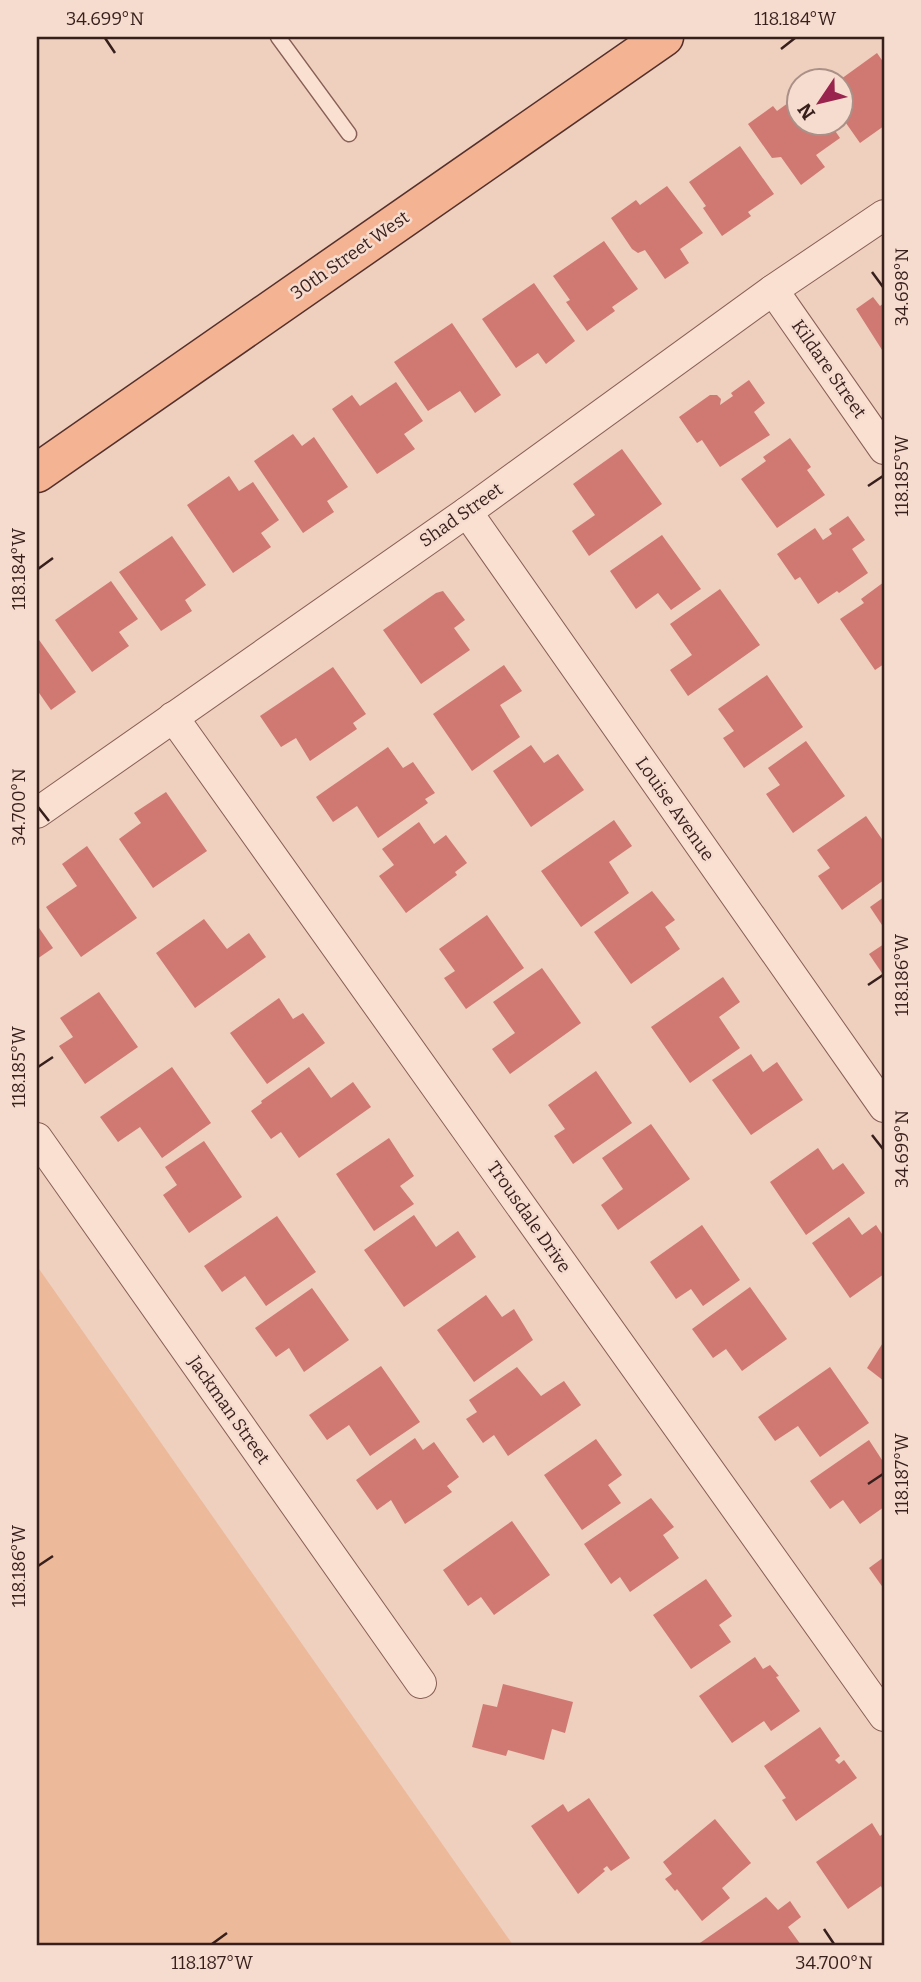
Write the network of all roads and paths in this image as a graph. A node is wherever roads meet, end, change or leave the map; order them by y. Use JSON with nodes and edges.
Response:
{"nodes":[{"id":1,"x":278,"y":37,"type":"edge"},
{"id":2,"x":664,"y":37,"type":"edge"},
{"id":3,"x":349,"y":134,"type":"dead end"},
{"id":4,"x":884,"y":215,"type":"edge"},
{"id":5,"x":774,"y":290,"type":"junction"},
{"id":6,"x":884,"y":449,"type":"edge"},
{"id":7,"x":37,"y":473,"type":"edge"},
{"id":8,"x":467,"y":512,"type":"junction"},
{"id":9,"x":173,"y":717,"type":"junction"},
{"id":10,"x":37,"y":813,"type":"edge"},
{"id":11,"x":884,"y":1107,"type":"edge"},
{"id":12,"x":37,"y":1138,"type":"edge"},
{"id":13,"x":421,"y":1683,"type":"dead end"},
{"id":14,"x":884,"y":1716,"type":"edge"}],
"edges":[{"from":1,"to":3,"type":"lane"},
{"from":2,"to":7,"type":"main road","name":"30th Street West"},
{"from":4,"to":5,"type":"street","name":"Shad Street"},
{"from":5,"to":6,"type":"street","name":"Kildare Street"},
{"from":5,"to":8,"type":"street","name":"Shad Street"},
{"from":8,"to":9,"type":"street","name":"Shad Street"},
{"from":8,"to":11,"type":"street","name":"Louise Avenue"},
{"from":9,"to":10,"type":"street","name":"Shad Street"},
{"from":9,"to":14,"type":"street","name":"Trousdale Drive"},
{"from":12,"to":13,"type":"street","name":"Jackman Street"}]}
